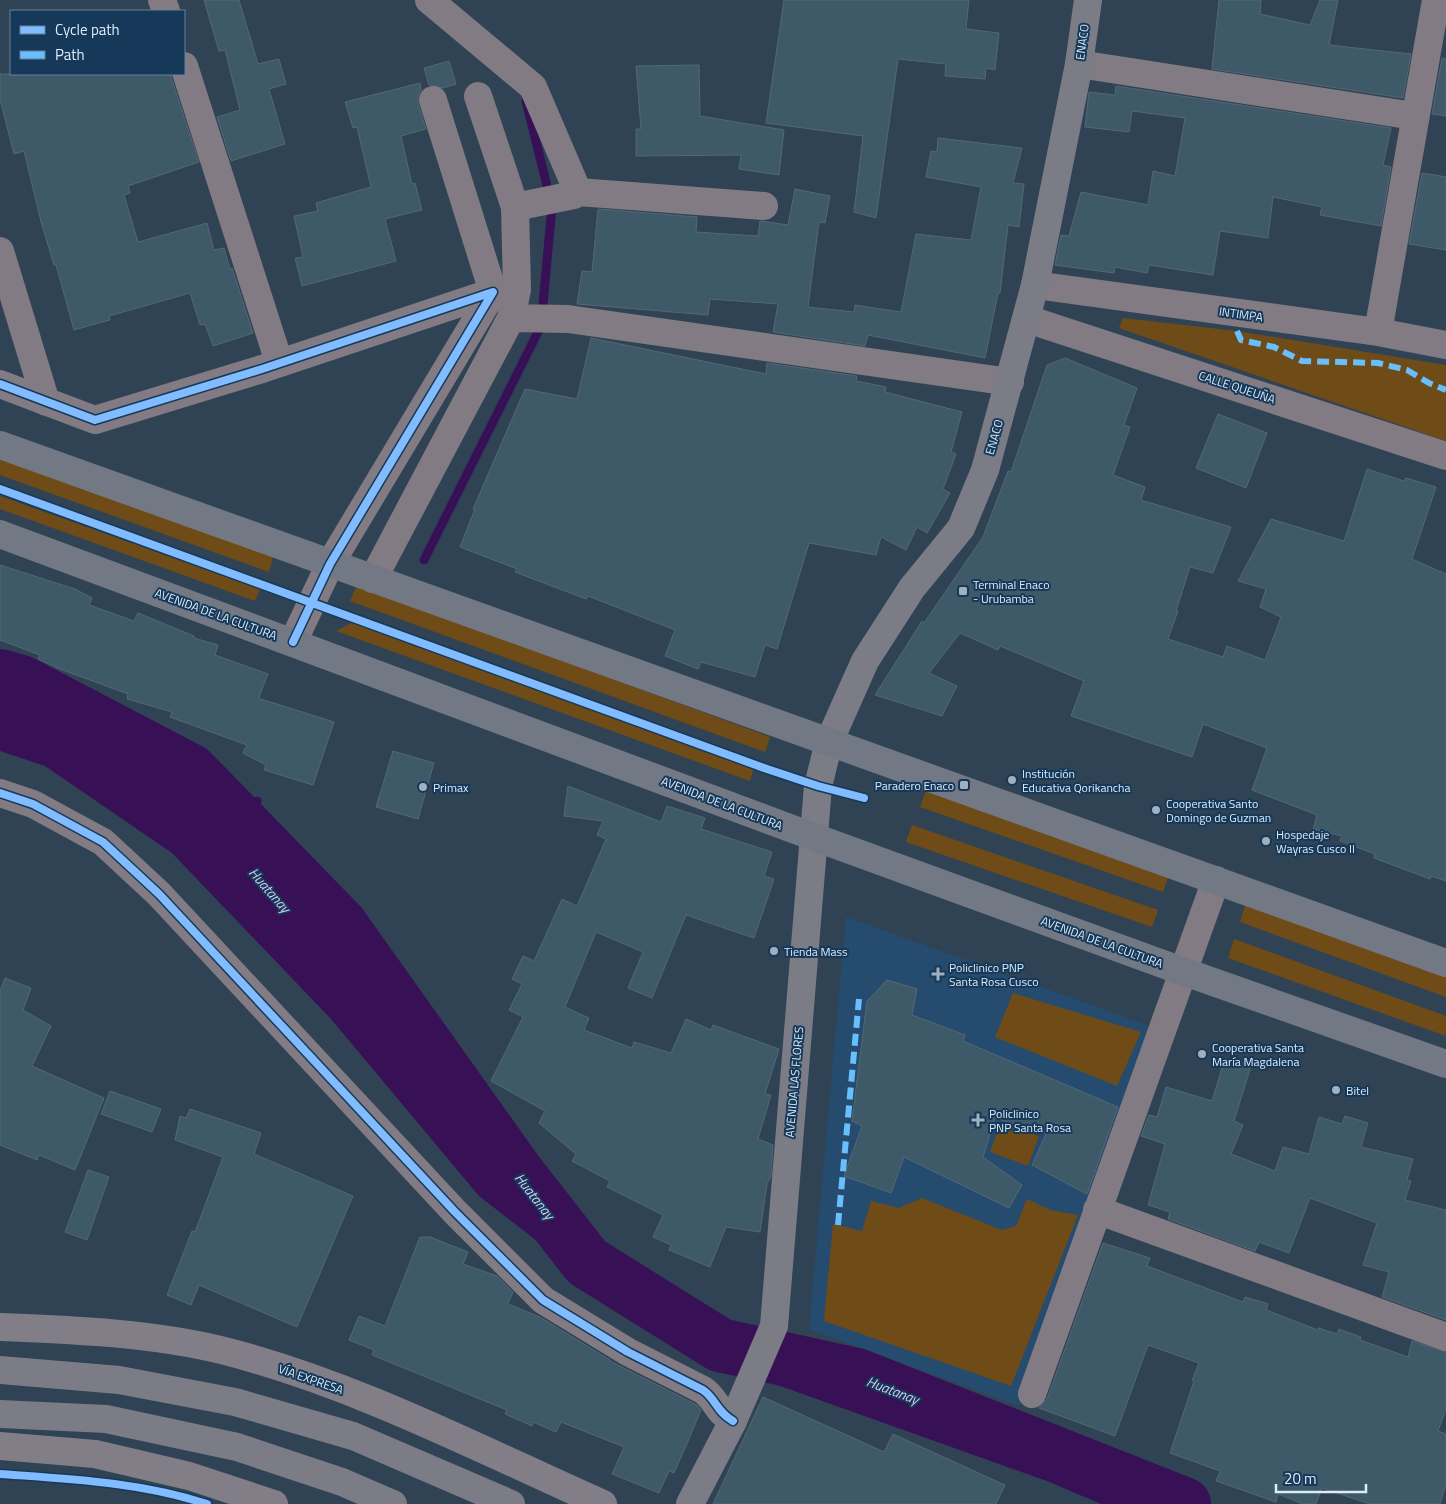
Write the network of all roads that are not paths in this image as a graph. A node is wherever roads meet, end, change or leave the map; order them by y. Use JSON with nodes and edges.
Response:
{"nodes":[{"id":1,"x":429,"y":0,"type":"edge"},
{"id":2,"x":1088,"y":0,"type":"edge"},
{"id":3,"x":1436,"y":0,"type":"edge"},
{"id":4,"x":1079,"y":64,"type":"junction"},
{"id":5,"x":185,"y":69,"type":"edge"},
{"id":6,"x":478,"y":96,"type":"dead end"},
{"id":7,"x":433,"y":100,"type":"dead end"},
{"id":8,"x":1414,"y":116,"type":"junction"},
{"id":9,"x":576,"y":193,"type":"junction"},
{"id":10,"x":519,"y":206,"type":"junction"},
{"id":11,"x":764,"y":206,"type":"dead end"},
{"id":12,"x":0,"y":251,"type":"edge"},
{"id":13,"x":1035,"y":285,"type":"junction"},
{"id":14,"x":493,"y":292,"type":"junction"},
{"id":15,"x":515,"y":317,"type":"junction"},
{"id":16,"x":1027,"y":319,"type":"junction"},
{"id":17,"x":1378,"y":332,"type":"junction"},
{"id":18,"x":1446,"y":345,"type":"edge"},
{"id":19,"x":279,"y":362,"type":"junction"},
{"id":20,"x":1010,"y":382,"type":"junction"},
{"id":21,"x":0,"y":384,"type":"edge"},
{"id":22,"x":46,"y":402,"type":"junction"},
{"id":23,"x":0,"y":445,"type":"edge"},
{"id":24,"x":1446,"y":456,"type":"edge"},
{"id":25,"x":0,"y":534,"type":"edge"},
{"id":26,"x":330,"y":564,"type":"junction"},
{"id":27,"x":373,"y":579,"type":"junction"},
{"id":28,"x":293,"y":642,"type":"junction"},
{"id":29,"x":829,"y":742,"type":"junction"},
{"id":30,"x":0,"y":793,"type":"edge"},
{"id":31,"x":814,"y":838,"type":"junction"},
{"id":32,"x":1216,"y":880,"type":"junction"},
{"id":33,"x":1446,"y":962,"type":"edge"},
{"id":34,"x":1182,"y":971,"type":"junction"},
{"id":35,"x":1446,"y":1064,"type":"edge"},
{"id":36,"x":1097,"y":1210,"type":"junction"},
{"id":37,"x":0,"y":1327,"type":"edge"},
{"id":38,"x":1446,"y":1337,"type":"edge"},
{"id":39,"x":0,"y":1370,"type":"edge"},
{"id":40,"x":1032,"y":1394,"type":"dead end"},
{"id":41,"x":0,"y":1414,"type":"edge"},
{"id":42,"x":734,"y":1419,"type":"junction"},
{"id":43,"x":0,"y":1446,"type":"edge"},
{"id":44,"x":274,"y":1504,"type":"edge"},
{"id":45,"x":393,"y":1504,"type":"edge"},
{"id":46,"x":511,"y":1504,"type":"edge"},
{"id":47,"x":603,"y":1504,"type":"edge"},
{"id":48,"x":690,"y":1504,"type":"edge"}],
"edges":[{"from":1,"to":9,"type":"street"},
{"from":2,"to":4,"type":"main road","name":"ENACO"},
{"from":3,"to":8,"type":"street"},
{"from":4,"to":8,"type":"street"},
{"from":4,"to":13,"type":"main road","name":"ENACO"},
{"from":5,"to":19,"type":"street"},
{"from":6,"to":10,"type":"street"},
{"from":7,"to":14,"type":"street"},
{"from":8,"to":17,"type":"street"},
{"from":9,"to":10,"type":"street"},
{"from":9,"to":11,"type":"street"},
{"from":10,"to":15,"type":"street"},
{"from":12,"to":22,"type":"street"},
{"from":13,"to":16,"type":"main road","name":"ENACO"},
{"from":13,"to":17,"type":"street","name":"INTIMPA"},
{"from":14,"to":19,"type":"street"},
{"from":14,"to":26,"type":"street"},
{"from":15,"to":20,"type":"street"},
{"from":15,"to":27,"type":"street"},
{"from":16,"to":20,"type":"main road","name":"ENACO"},
{"from":16,"to":24,"type":"street","name":"CALLE QUEUÑA"},
{"from":17,"to":18,"type":"street","name":"INTIMPA"},
{"from":19,"to":22,"type":"street"},
{"from":20,"to":29,"type":"main road","name":"ENACO"},
{"from":21,"to":22,"type":"street"},
{"from":23,"to":26,"type":"highway"},
{"from":25,"to":28,"type":"highway","name":"AVENIDA DE LA CULTURA"},
{"from":26,"to":27,"type":"highway"},
{"from":26,"to":28,"type":"street"},
{"from":27,"to":29,"type":"highway"},
{"from":28,"to":31,"type":"highway","name":"AVENIDA DE LA CULTURA"},
{"from":29,"to":31,"type":"main road","name":"ENACO"},
{"from":29,"to":32,"type":"highway"},
{"from":30,"to":42,"type":"street"},
{"from":31,"to":34,"type":"highway","name":"AVENIDA DE LA CULTURA"},
{"from":31,"to":42,"type":"main road","name":"AVENIDA LAS FLORES"},
{"from":32,"to":33,"type":"highway"},
{"from":32,"to":34,"type":"street"},
{"from":34,"to":35,"type":"highway","name":"AVENIDA DE LA CULTURA"},
{"from":34,"to":36,"type":"street"},
{"from":36,"to":38,"type":"street"},
{"from":36,"to":40,"type":"street"},
{"from":37,"to":47,"type":"main road","name":"VÍA EXPRESA"},
{"from":39,"to":46,"type":"main road"},
{"from":41,"to":45,"type":"main road"},
{"from":42,"to":48,"type":"main road","name":"AVENIDA LAS FLORES"},
{"from":43,"to":44,"type":"main road"}]}
